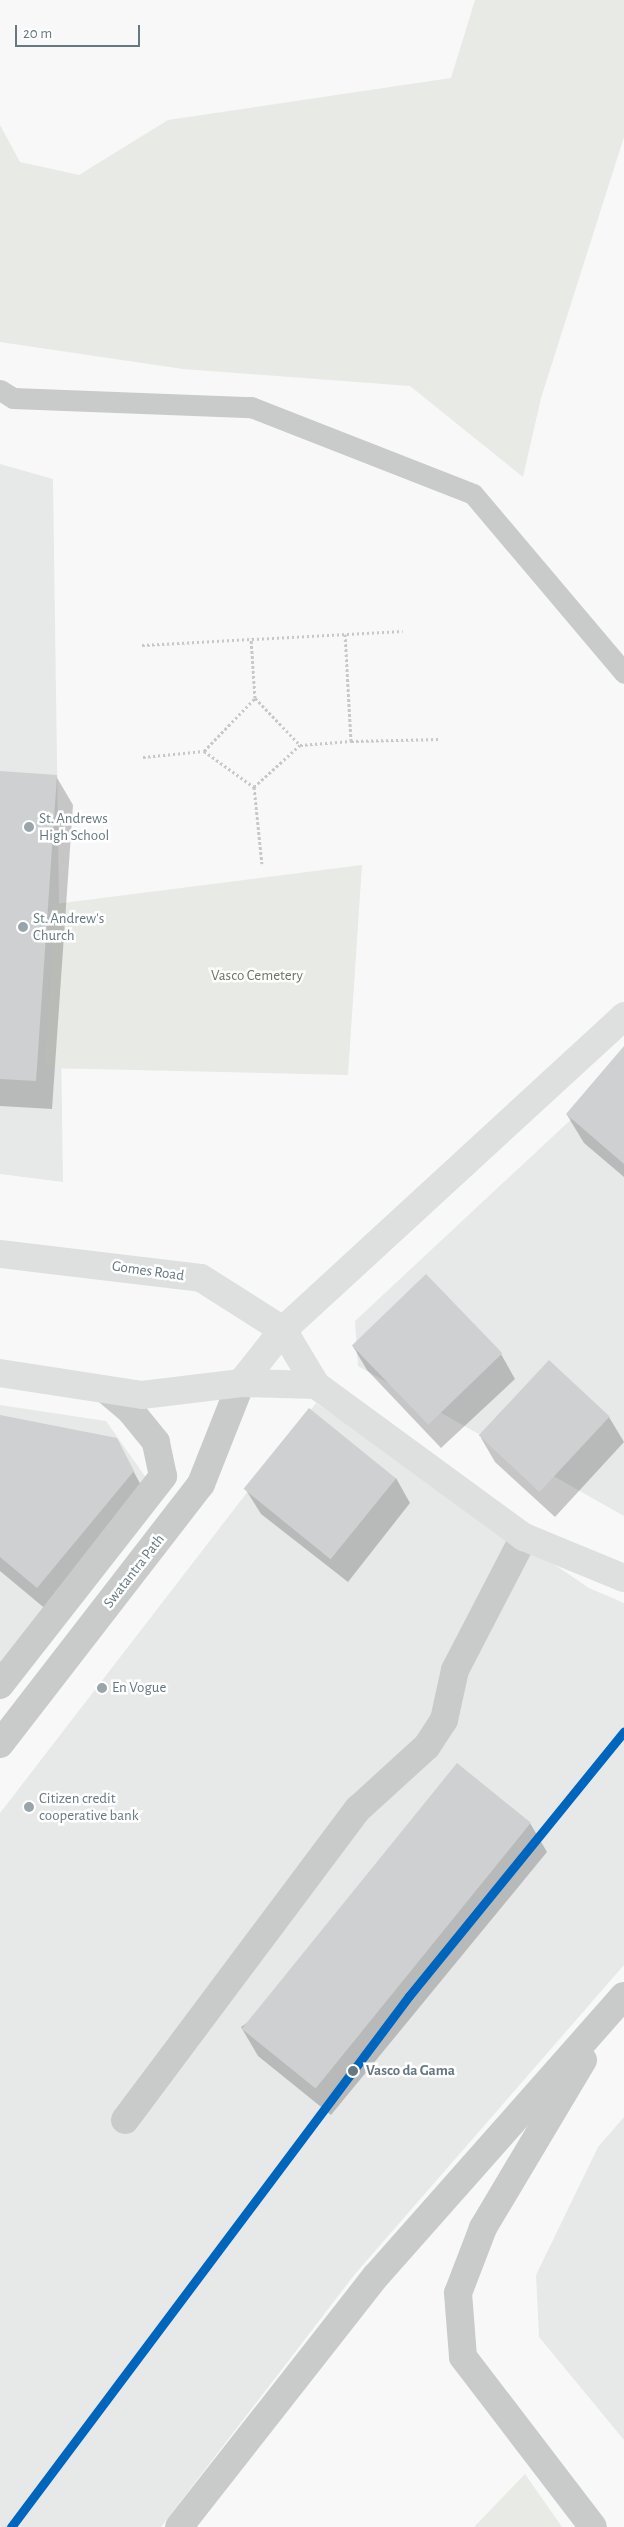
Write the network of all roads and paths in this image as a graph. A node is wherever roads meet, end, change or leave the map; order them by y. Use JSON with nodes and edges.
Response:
{"nodes":[{"id":1,"x":0,"y":390,"type":"edge"},
{"id":2,"x":403,"y":631,"type":"dead end"},
{"id":3,"x":346,"y":634,"type":"junction"},
{"id":4,"x":251,"y":638,"type":"junction"},
{"id":5,"x":142,"y":645,"type":"dead end"},
{"id":6,"x":624,"y":673,"type":"edge"},
{"id":7,"x":255,"y":698,"type":"junction"},
{"id":8,"x":440,"y":739,"type":"dead end"},
{"id":9,"x":351,"y":742,"type":"junction"},
{"id":10,"x":300,"y":745,"type":"junction"},
{"id":11,"x":204,"y":751,"type":"junction"},
{"id":12,"x":142,"y":758,"type":"dead end"},
{"id":13,"x":254,"y":787,"type":"junction"},
{"id":14,"x":262,"y":864,"type":"dead end"},
{"id":15,"x":624,"y":1016,"type":"edge"},
{"id":16,"x":0,"y":1254,"type":"edge"},
{"id":17,"x":283,"y":1330,"type":"junction"},
{"id":18,"x":0,"y":1373,"type":"edge"},
{"id":19,"x":241,"y":1383,"type":"junction"},
{"id":20,"x":316,"y":1385,"type":"junction"},
{"id":21,"x":106,"y":1390,"type":"junction"},
{"id":22,"x":524,"y":1537,"type":"junction"},
{"id":23,"x":624,"y":1578,"type":"edge"},
{"id":24,"x":0,"y":1685,"type":"edge"},
{"id":25,"x":0,"y":1744,"type":"edge"},
{"id":26,"x":620,"y":2001,"type":"edge"},
{"id":27,"x":124,"y":2120,"type":"dead end"},
{"id":28,"x":179,"y":2527,"type":"edge"},
{"id":29,"x":593,"y":2527,"type":"edge"}],
"edges":[{"from":1,"to":6,"type":"lane"},
{"from":2,"to":3,"type":"path"},
{"from":3,"to":4,"type":"path"},
{"from":3,"to":9,"type":"path"},
{"from":4,"to":5,"type":"path"},
{"from":4,"to":7,"type":"path"},
{"from":7,"to":10,"type":"path"},
{"from":7,"to":11,"type":"path"},
{"from":8,"to":9,"type":"path"},
{"from":9,"to":10,"type":"path"},
{"from":10,"to":13,"type":"path"},
{"from":11,"to":12,"type":"path"},
{"from":11,"to":13,"type":"path"},
{"from":13,"to":14,"type":"path"},
{"from":15,"to":17,"type":"main road"},
{"from":16,"to":17,"type":"main road","name":"Gomes Road"},
{"from":17,"to":19,"type":"main road"},
{"from":17,"to":20,"type":"main road"},
{"from":18,"to":21,"type":"main road"},
{"from":19,"to":20,"type":"main road"},
{"from":19,"to":21,"type":"main road"},
{"from":19,"to":25,"type":"street","name":"Swatantra Path"},
{"from":20,"to":22,"type":"main road"},
{"from":21,"to":24,"type":"street"},
{"from":22,"to":23,"type":"main road"},
{"from":22,"to":27,"type":"street"},
{"from":26,"to":28,"type":"street"},
{"from":26,"to":29,"type":"street"}]}
